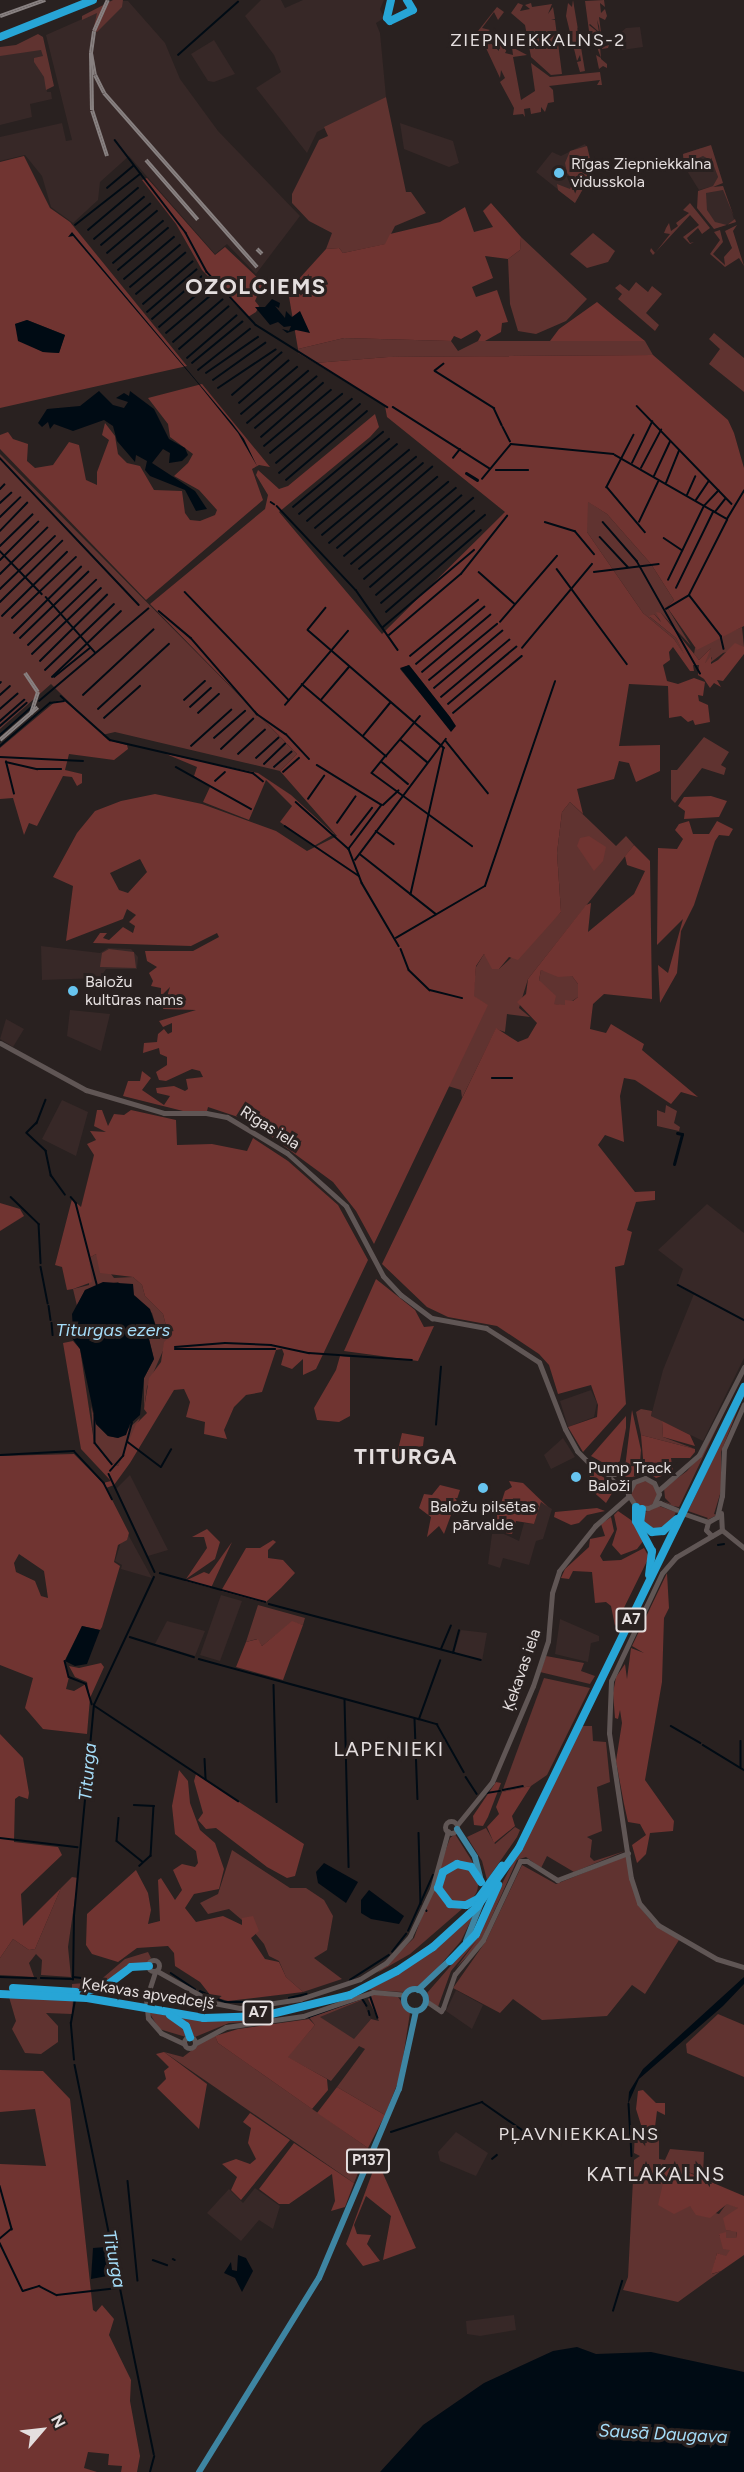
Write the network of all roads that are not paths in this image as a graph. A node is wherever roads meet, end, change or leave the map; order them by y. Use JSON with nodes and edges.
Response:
{"nodes":[{"id":1,"x":82,"y":0,"type":"edge"},
{"id":2,"x":93,"y":0,"type":"edge"},
{"id":3,"x":391,"y":0,"type":"edge"},
{"id":4,"x":407,"y":0,"type":"edge"},
{"id":5,"x":0,"y":32,"type":"edge"},
{"id":6,"x":0,"y":37,"type":"edge"},
{"id":7,"x":0,"y":1043,"type":"edge"},
{"id":8,"x":744,"y":1367,"type":"edge"},
{"id":9,"x":744,"y":1380,"type":"edge"},
{"id":10,"x":743,"y":1389,"type":"edge"},
{"id":11,"x":744,"y":1404,"type":"edge"},
{"id":12,"x":630,"y":1486,"type":"junction"},
{"id":13,"x":658,"y":1491,"type":"junction"},
{"id":14,"x":634,"y":1503,"type":"junction"},
{"id":15,"x":654,"y":1505,"type":"junction"},
{"id":16,"x":668,"y":1506,"type":"junction"},
{"id":17,"x":677,"y":1514,"type":"junction"},
{"id":18,"x":685,"y":1514,"type":"dead end"},
{"id":19,"x":711,"y":1526,"type":"junction"},
{"id":20,"x":720,"y":1533,"type":"junction"},
{"id":21,"x":744,"y":1548,"type":"edge"},
{"id":22,"x":649,"y":1575,"type":"junction"},
{"id":23,"x":454,"y":1829,"type":"junction"},
{"id":24,"x":628,"y":1853,"type":"junction"},
{"id":25,"x":503,"y":1874,"type":"junction"},
{"id":26,"x":481,"y":1884,"type":"junction"},
{"id":27,"x":478,"y":1899,"type":"junction"},
{"id":28,"x":450,"y":1961,"type":"junction"},
{"id":29,"x":744,"y":1967,"type":"edge"},
{"id":30,"x":154,"y":1969,"type":"junction"},
{"id":31,"x":429,"y":1984,"type":"junction"},
{"id":32,"x":0,"y":1989,"type":"edge"},
{"id":33,"x":418,"y":1990,"type":"junction"},
{"id":34,"x":82,"y":1992,"type":"junction"},
{"id":35,"x":0,"y":1994,"type":"edge"},
{"id":36,"x":405,"y":1997,"type":"junction"},
{"id":37,"x":425,"y":2002,"type":"junction"},
{"id":38,"x":413,"y":2011,"type":"junction"},
{"id":39,"x":166,"y":2013,"type":"junction"},
{"id":40,"x":190,"y":2040,"type":"junction"},
{"id":41,"x":199,"y":2472,"type":"edge"}],
"edges":[{"from":1,"to":5,"type":"highway"},
{"from":2,"to":6,"type":"highway"},
{"from":3,"to":4,"type":"highway"},
{"from":7,"to":12,"type":"main road","name":"Rīgas iela"},
{"from":8,"to":13,"type":"main road"},
{"from":9,"to":17,"type":"highway","number":"A7"},
{"from":10,"to":25,"type":"highway","name":"Ķekavas apvedceļš","number":"A7"},
{"from":11,"to":19,"type":"main road"},
{"from":12,"to":13,"type":"main road"},
{"from":12,"to":14,"type":"main road"},
{"from":13,"to":15,"type":"main road"},
{"from":13,"to":16,"type":"main road"},
{"from":14,"to":15,"type":"main road"},
{"from":14,"to":17,"type":"highway"},
{"from":14,"to":22,"type":"highway"},
{"from":14,"to":23,"type":"main road","name":"Ķekavas iela"},
{"from":15,"to":16,"type":"main road"},
{"from":16,"to":17,"type":"main road"},
{"from":17,"to":22,"type":"highway","number":"A7"},
{"from":18,"to":19,"type":"main road"},
{"from":19,"to":20,"type":"main road"},
{"from":19,"to":20,"type":"main road"},
{"from":19,"to":24,"type":"main road"},
{"from":20,"to":21,"type":"main road"},
{"from":22,"to":27,"type":"highway","number":"A7"},
{"from":23,"to":26,"type":"main road"},
{"from":23,"to":30,"type":"main road"},
{"from":24,"to":29,"type":"main road"},
{"from":24,"to":37,"type":"main road"},
{"from":25,"to":28,"type":"highway"},
{"from":25,"to":39,"type":"highway","name":"Ķekavas apvedceļš","number":"A7"},
{"from":26,"to":27,"type":"highway"},
{"from":26,"to":28,"type":"main road"},
{"from":27,"to":34,"type":"highway","name":"Ķekavas apvedceļš","number":"A7"},
{"from":28,"to":31,"type":"main road"},
{"from":30,"to":34,"type":"highway"},
{"from":30,"to":40,"type":"main road"},
{"from":31,"to":33,"type":"main road"},
{"from":31,"to":37,"type":"main road"},
{"from":32,"to":34,"type":"highway","name":"Ķekavas apvedceļš","number":"A7"},
{"from":33,"to":36,"type":"main road"},
{"from":33,"to":37,"type":"main road"},
{"from":35,"to":39,"type":"highway","name":"Ķekavas apvedceļš","number":"A7"},
{"from":36,"to":38,"type":"main road"},
{"from":36,"to":40,"type":"main road"},
{"from":37,"to":38,"type":"main road"},
{"from":38,"to":41,"type":"main road","number":"P137"},
{"from":39,"to":40,"type":"highway"}]}
